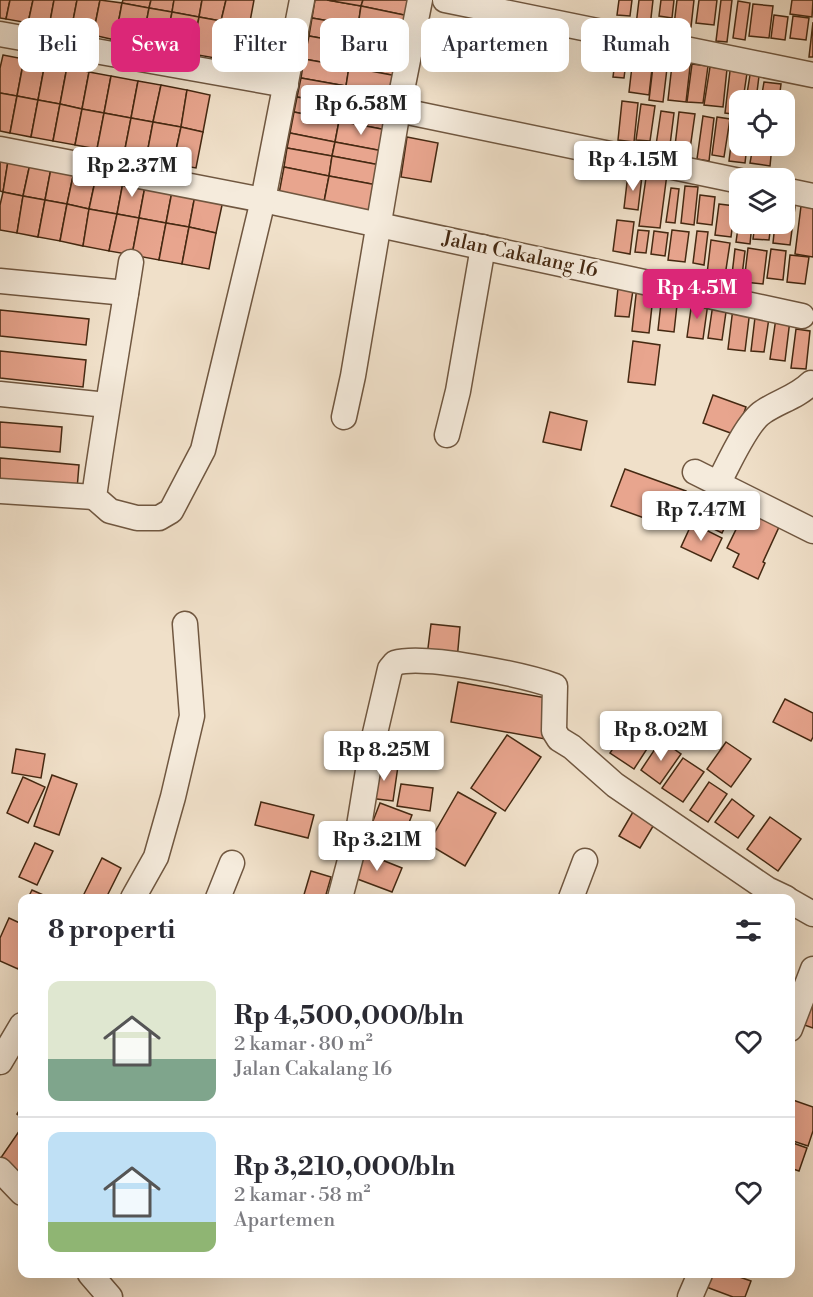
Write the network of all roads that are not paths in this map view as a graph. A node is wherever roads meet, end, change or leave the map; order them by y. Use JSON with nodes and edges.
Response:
{"nodes":[{"id":1,"x":302,"y":0,"type":"edge"},
{"id":2,"x":420,"y":0,"type":"edge"},
{"id":3,"x":445,"y":0,"type":"edge"},
{"id":4,"x":536,"y":9,"type":"edge"},
{"id":5,"x":0,"y":34,"type":"edge"},
{"id":6,"x":813,"y":75,"type":"edge"},
{"id":7,"x":286,"y":85,"type":"junction"},
{"id":8,"x":398,"y":110,"type":"junction"},
{"id":9,"x":0,"y":149,"type":"edge"},
{"id":10,"x":729,"y":179,"type":"edge"},
{"id":11,"x":795,"y":192,"type":"edge"},
{"id":12,"x":813,"y":196,"type":"edge"},
{"id":13,"x":263,"y":200,"type":"junction"},
{"id":14,"x":378,"y":226,"type":"junction"},
{"id":15,"x":483,"y":247,"type":"junction"},
{"id":16,"x":131,"y":262,"type":"dead end"},
{"id":17,"x":0,"y":281,"type":"edge"},
{"id":18,"x":126,"y":293,"type":"junction"},
{"id":19,"x":802,"y":316,"type":"dead end"},
{"id":20,"x":811,"y":383,"type":"dead end"},
{"id":21,"x":0,"y":394,"type":"edge"},
{"id":22,"x":107,"y":405,"type":"junction"},
{"id":23,"x":344,"y":417,"type":"dead end"},
{"id":24,"x":447,"y":435,"type":"dead end"},
{"id":25,"x":695,"y":472,"type":"dead end"},
{"id":26,"x":718,"y":484,"type":"junction"},
{"id":27,"x":0,"y":491,"type":"edge"},
{"id":28,"x":94,"y":497,"type":"junction"},
{"id":29,"x":813,"y":531,"type":"edge"},
{"id":30,"x":185,"y":624,"type":"dead end"},
{"id":31,"x":585,"y":861,"type":"dead end"},
{"id":32,"x":232,"y":864,"type":"dead end"},
{"id":33,"x":135,"y":894,"type":"edge"},
{"id":34,"x":220,"y":894,"type":"edge"},
{"id":35,"x":341,"y":894,"type":"edge"},
{"id":36,"x":573,"y":894,"type":"edge"},
{"id":37,"x":776,"y":894,"type":"edge"},
{"id":38,"x":795,"y":904,"type":"edge"},
{"id":39,"x":813,"y":914,"type":"edge"},
{"id":40,"x":813,"y":969,"type":"edge"},
{"id":41,"x":795,"y":1016,"type":"edge"},
{"id":42,"x":18,"y":1032,"type":"edge"},
{"id":43,"x":0,"y":1062,"type":"edge"},
{"id":44,"x":0,"y":1170,"type":"edge"},
{"id":45,"x":18,"y":1189,"type":"edge"},
{"id":46,"x":93,"y":1278,"type":"edge"},
{"id":47,"x":698,"y":1278,"type":"edge"},
{"id":48,"x":110,"y":1297,"type":"edge"},
{"id":49,"x":690,"y":1297,"type":"edge"}],
"edges":[{"from":1,"to":7,"type":"street"},
{"from":2,"to":8,"type":"street"},
{"from":3,"to":4,"type":"street"},
{"from":4,"to":6,"type":"street"},
{"from":5,"to":7,"type":"street"},
{"from":7,"to":13,"type":"street"},
{"from":8,"to":10,"type":"street"},
{"from":8,"to":14,"type":"street"},
{"from":9,"to":13,"type":"street","name":"Jalan Cakalang 16"},
{"from":11,"to":12,"type":"street"},
{"from":13,"to":14,"type":"street","name":"Jalan Cakalang 16"},
{"from":13,"to":28,"type":"street"},
{"from":14,"to":15,"type":"street","name":"Jalan Cakalang 16"},
{"from":14,"to":23,"type":"street"},
{"from":15,"to":19,"type":"street","name":"Jalan Cakalang 16"},
{"from":15,"to":24,"type":"street"},
{"from":16,"to":18,"type":"street"},
{"from":17,"to":18,"type":"street"},
{"from":18,"to":22,"type":"street"},
{"from":20,"to":26,"type":"street"},
{"from":21,"to":22,"type":"street"},
{"from":22,"to":28,"type":"street"},
{"from":25,"to":26,"type":"street"},
{"from":26,"to":29,"type":"street"},
{"from":27,"to":28,"type":"street"},
{"from":30,"to":33,"type":"street"},
{"from":31,"to":36,"type":"street"},
{"from":32,"to":34,"type":"street"},
{"from":35,"to":37,"type":"street"},
{"from":38,"to":39,"type":"street"},
{"from":40,"to":41,"type":"street"},
{"from":42,"to":43,"type":"street"},
{"from":44,"to":45,"type":"street"},
{"from":46,"to":48,"type":"street"},
{"from":47,"to":49,"type":"street"}]}
